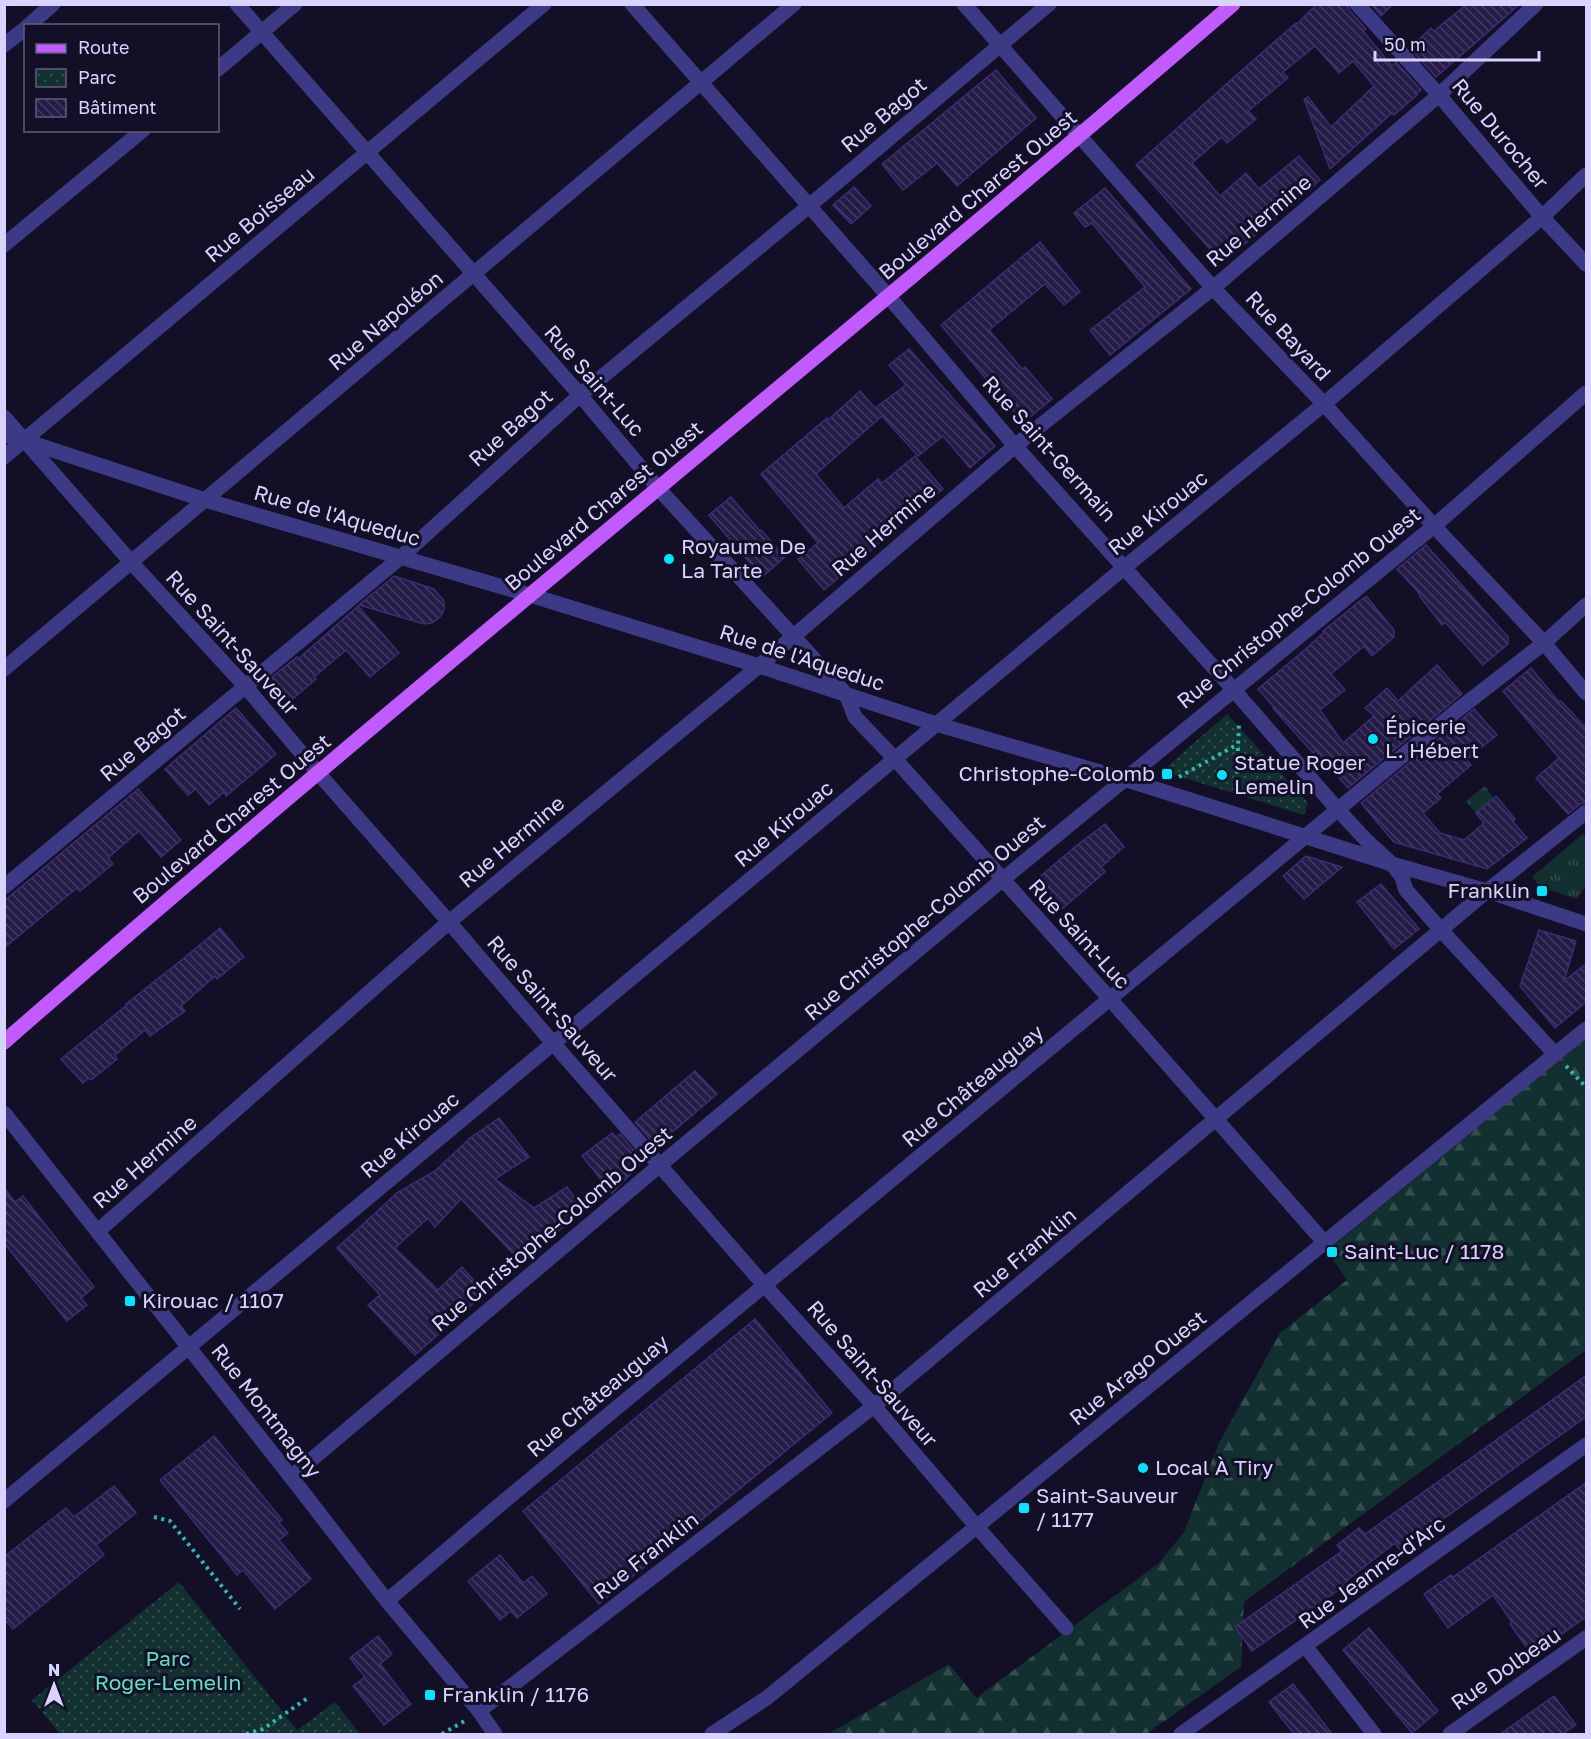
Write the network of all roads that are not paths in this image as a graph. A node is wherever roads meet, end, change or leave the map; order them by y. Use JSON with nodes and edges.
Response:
{"nodes":[{"id":1,"x":54,"y":4,"type":"edge"},
{"id":2,"x":237,"y":4,"type":"edge"},
{"id":3,"x":295,"y":4,"type":"edge"},
{"id":4,"x":544,"y":4,"type":"edge"},
{"id":5,"x":632,"y":4,"type":"edge"},
{"id":6,"x":794,"y":4,"type":"edge"},
{"id":7,"x":964,"y":4,"type":"edge"},
{"id":8,"x":1049,"y":4,"type":"edge"},
{"id":9,"x":1233,"y":4,"type":"edge"},
{"id":10,"x":1358,"y":4,"type":"edge"},
{"id":11,"x":1536,"y":4,"type":"edge"},
{"id":12,"x":31,"y":24,"type":"edge"},
{"id":13,"x":24,"y":29,"type":"edge"},
{"id":14,"x":261,"y":33,"type":"junction"},
{"id":15,"x":4,"y":45,"type":"edge"},
{"id":16,"x":1000,"y":45,"type":"junction"},
{"id":17,"x":219,"y":68,"type":"edge"},
{"id":18,"x":701,"y":82,"type":"junction"},
{"id":19,"x":1439,"y":95,"type":"junction"},
{"id":20,"x":141,"y":132,"type":"edge"},
{"id":21,"x":1081,"y":136,"type":"junction"},
{"id":22,"x":368,"y":152,"type":"junction"},
{"id":23,"x":1587,"y":175,"type":"edge"},
{"id":24,"x":809,"y":206,"type":"junction"},
{"id":25,"x":1542,"y":217,"type":"junction"},
{"id":26,"x":4,"y":245,"type":"edge"},
{"id":27,"x":1587,"y":264,"type":"edge"},
{"id":28,"x":474,"y":274,"type":"junction"},
{"id":29,"x":1214,"y":288,"type":"junction"},
{"id":30,"x":889,"y":297,"type":"junction"},
{"id":31,"x":1587,"y":393,"type":"edge"},
{"id":32,"x":580,"y":395,"type":"junction"},
{"id":33,"x":1324,"y":405,"type":"junction"},
{"id":34,"x":4,"y":417,"type":"edge"},
{"id":35,"x":4,"y":434,"type":"edge"},
{"id":36,"x":25,"y":440,"type":"junction"},
{"id":37,"x":1015,"y":446,"type":"junction"},
{"id":38,"x":4,"y":457,"type":"edge"},
{"id":39,"x":658,"y":488,"type":"junction"},
{"id":40,"x":205,"y":500,"type":"junction"},
{"id":41,"x":1434,"y":526,"type":"junction"},
{"id":42,"x":401,"y":556,"type":"junction"},
{"id":43,"x":131,"y":562,"type":"junction"},
{"id":44,"x":1125,"y":567,"type":"junction"},
{"id":45,"x":530,"y":595,"type":"junction"},
{"id":46,"x":1587,"y":605,"type":"edge"},
{"id":47,"x":792,"y":637,"type":"junction"},
{"id":48,"x":1544,"y":643,"type":"junction"},
{"id":49,"x":759,"y":666,"type":"junction"},
{"id":50,"x":4,"y":669,"type":"edge"},
{"id":51,"x":245,"y":686,"type":"junction"},
{"id":52,"x":1233,"y":688,"type":"junction"},
{"id":53,"x":1587,"y":693,"type":"edge"},
{"id":54,"x":846,"y":694,"type":"junction"},
{"id":55,"x":936,"y":724,"type":"junction"},
{"id":56,"x":895,"y":759,"type":"junction"},
{"id":57,"x":319,"y":774,"type":"junction"},
{"id":58,"x":1124,"y":779,"type":"junction"},
{"id":59,"x":1338,"y":810,"type":"junction"},
{"id":60,"x":1587,"y":812,"type":"edge"},
{"id":61,"x":1307,"y":837,"type":"junction"},
{"id":62,"x":1392,"y":864,"type":"junction"},
{"id":63,"x":1002,"y":880,"type":"junction"},
{"id":64,"x":4,"y":887,"type":"edge"},
{"id":65,"x":1487,"y":891,"type":"junction"},
{"id":66,"x":450,"y":922,"type":"junction"},
{"id":67,"x":1587,"y":924,"type":"edge"},
{"id":68,"x":1441,"y":930,"type":"junction"},
{"id":69,"x":1110,"y":999,"type":"junction"},
{"id":70,"x":1587,"y":1029,"type":"edge"},
{"id":71,"x":4,"y":1042,"type":"edge"},
{"id":72,"x":553,"y":1043,"type":"junction"},
{"id":73,"x":1559,"y":1058,"type":"junction"},
{"id":74,"x":4,"y":1113,"type":"edge"},
{"id":75,"x":1216,"y":1120,"type":"junction"},
{"id":76,"x":660,"y":1165,"type":"junction"},
{"id":77,"x":98,"y":1231,"type":"junction"},
{"id":78,"x":1324,"y":1242,"type":"junction"},
{"id":79,"x":765,"y":1286,"type":"junction"},
{"id":80,"x":188,"y":1347,"type":"junction"},
{"id":81,"x":874,"y":1406,"type":"junction"},
{"id":82,"x":1587,"y":1445,"type":"edge"},
{"id":83,"x":291,"y":1477,"type":"junction"},
{"id":84,"x":4,"y":1501,"type":"edge"},
{"id":85,"x":977,"y":1527,"type":"junction"},
{"id":86,"x":387,"y":1601,"type":"junction"},
{"id":87,"x":1066,"y":1628,"type":"dead end"},
{"id":88,"x":1587,"y":1638,"type":"edge"},
{"id":89,"x":1306,"y":1647,"type":"junction"},
{"id":90,"x":479,"y":1712,"type":"junction"},
{"id":91,"x":495,"y":1734,"type":"edge"},
{"id":92,"x":712,"y":1734,"type":"edge"},
{"id":93,"x":1181,"y":1734,"type":"edge"},
{"id":94,"x":1374,"y":1734,"type":"edge"},
{"id":95,"x":1450,"y":1734,"type":"edge"}],
"edges":[{"from":1,"to":12,"type":"street"},
{"from":2,"to":14,"type":"street","name":"Rue Saint-Luc"},
{"from":3,"to":14,"type":"street"},
{"from":4,"to":22,"type":"street","name":"Rue Boisseau"},
{"from":5,"to":18,"type":"street","name":"Rue Saint-Germain"},
{"from":6,"to":18,"type":"street","name":"Rue Napoléon"},
{"from":7,"to":16,"type":"street","name":"Rue Bayard"},
{"from":8,"to":16,"type":"street","name":"Rue Bagot"},
{"from":9,"to":21,"type":"main road","name":"Boulevard Charest Ouest"},
{"from":10,"to":19,"type":"street","name":"Rue Durocher"},
{"from":11,"to":19,"type":"street","name":"Rue Hermine"},
{"from":13,"to":15,"type":"street"},
{"from":14,"to":17,"type":"street"},
{"from":14,"to":22,"type":"street","name":"Rue Saint-Luc"},
{"from":16,"to":21,"type":"street","name":"Rue Bayard"},
{"from":16,"to":24,"type":"street","name":"Rue Bagot"},
{"from":18,"to":24,"type":"street","name":"Rue Saint-Germain"},
{"from":18,"to":28,"type":"street","name":"Rue Napoléon"},
{"from":19,"to":25,"type":"street","name":"Rue Durocher"},
{"from":19,"to":29,"type":"street","name":"Rue Hermine"},
{"from":20,"to":26,"type":"street"},
{"from":21,"to":29,"type":"street","name":"Rue Bayard"},
{"from":21,"to":30,"type":"main road","name":"Boulevard Charest Ouest"},
{"from":22,"to":28,"type":"street","name":"Rue Saint-Luc"},
{"from":22,"to":36,"type":"street","name":"Rue Boisseau"},
{"from":23,"to":25,"type":"street","name":"Rue Kirouac"},
{"from":24,"to":30,"type":"street","name":"Rue Saint-Germain"},
{"from":24,"to":32,"type":"street","name":"Rue Bagot"},
{"from":25,"to":27,"type":"street","name":"Rue Durocher"},
{"from":25,"to":33,"type":"street","name":"Rue Kirouac"},
{"from":28,"to":32,"type":"street","name":"Rue Saint-Luc"},
{"from":28,"to":40,"type":"street","name":"Rue Napoléon"},
{"from":29,"to":33,"type":"street","name":"Rue Bayard"},
{"from":29,"to":37,"type":"street","name":"Rue Hermine"},
{"from":30,"to":37,"type":"street","name":"Rue Saint-Germain"},
{"from":30,"to":39,"type":"main road","name":"Boulevard Charest Ouest"},
{"from":31,"to":41,"type":"street","name":"Rue Christophe-Colomb Ouest"},
{"from":32,"to":39,"type":"street","name":"Rue Saint-Luc"},
{"from":32,"to":42,"type":"street","name":"Rue Bagot"},
{"from":33,"to":41,"type":"street","name":"Rue Bayard"},
{"from":33,"to":44,"type":"street","name":"Rue Kirouac"},
{"from":34,"to":36,"type":"street","name":"Rue Saint-Sauveur"},
{"from":35,"to":36,"type":"street","name":"Rue de l'Aqueduc"},
{"from":36,"to":38,"type":"street","name":"Rue Boisseau"},
{"from":36,"to":40,"type":"street","name":"Rue de l'Aqueduc"},
{"from":36,"to":43,"type":"street","name":"Rue Saint-Sauveur"},
{"from":37,"to":44,"type":"street","name":"Rue Saint-Germain"},
{"from":37,"to":47,"type":"street","name":"Rue Hermine"},
{"from":39,"to":45,"type":"main road","name":"Boulevard Charest Ouest"},
{"from":39,"to":47,"type":"street","name":"Rue Saint-Luc"},
{"from":40,"to":42,"type":"street","name":"Rue de l'Aqueduc"},
{"from":40,"to":43,"type":"street","name":"Rue Napoléon"},
{"from":41,"to":48,"type":"street","name":"Rue Bayard"},
{"from":41,"to":52,"type":"street","name":"Rue Christophe-Colomb Ouest"},
{"from":42,"to":45,"type":"street","name":"Rue de l'Aqueduc"},
{"from":42,"to":51,"type":"street","name":"Rue Bagot"},
{"from":43,"to":50,"type":"street","name":"Rue Napoléon"},
{"from":43,"to":51,"type":"street","name":"Rue Saint-Sauveur"},
{"from":44,"to":52,"type":"street","name":"Rue Saint-Germain"},
{"from":44,"to":55,"type":"street","name":"Rue Kirouac"},
{"from":45,"to":49,"type":"street","name":"Rue de l'Aqueduc"},
{"from":45,"to":57,"type":"main road","name":"Boulevard Charest Ouest"},
{"from":46,"to":48,"type":"street","name":"Rue Châteauguay"},
{"from":47,"to":49,"type":"street","name":"Rue Hermine"},
{"from":47,"to":54,"type":"street","name":"Rue Saint-Luc"},
{"from":48,"to":53,"type":"street","name":"Rue Bayard"},
{"from":48,"to":59,"type":"street","name":"Rue Châteauguay"},
{"from":49,"to":54,"type":"street","name":"Rue de l'Aqueduc"},
{"from":49,"to":66,"type":"street","name":"Rue Hermine"},
{"from":51,"to":57,"type":"street","name":"Rue Saint-Sauveur"},
{"from":51,"to":64,"type":"street","name":"Rue Bagot"},
{"from":52,"to":58,"type":"street","name":"Rue Christophe-Colomb Ouest"},
{"from":52,"to":59,"type":"street","name":"Rue Saint-Germain"},
{"from":54,"to":55,"type":"street","name":"Rue de l'Aqueduc"},
{"from":54,"to":56,"type":"street","name":"Rue Saint-Luc"},
{"from":55,"to":56,"type":"street","name":"Rue Kirouac"},
{"from":55,"to":58,"type":"street","name":"Rue de l'Aqueduc"},
{"from":56,"to":63,"type":"street","name":"Rue Saint-Luc"},
{"from":56,"to":72,"type":"street","name":"Rue Kirouac"},
{"from":57,"to":66,"type":"street","name":"Rue Saint-Sauveur"},
{"from":57,"to":71,"type":"main road","name":"Boulevard Charest Ouest"},
{"from":58,"to":61,"type":"street","name":"Rue de l'Aqueduc"},
{"from":58,"to":63,"type":"street","name":"Rue Christophe-Colomb Ouest"},
{"from":59,"to":61,"type":"street","name":"Rue Châteauguay"},
{"from":59,"to":62,"type":"street","name":"Rue Saint-Germain"},
{"from":60,"to":65,"type":"street","name":"Rue Franklin"},
{"from":61,"to":62,"type":"street","name":"Rue de l'Aqueduc"},
{"from":61,"to":69,"type":"street","name":"Rue Châteauguay"},
{"from":62,"to":65,"type":"street","name":"Rue de l'Aqueduc"},
{"from":62,"to":68,"type":"street","name":"Rue Saint-Germain"},
{"from":63,"to":69,"type":"street","name":"Rue Saint-Luc"},
{"from":63,"to":76,"type":"street","name":"Rue Christophe-Colomb Ouest"},
{"from":65,"to":67,"type":"street","name":"Rue de l'Aqueduc"},
{"from":65,"to":68,"type":"street","name":"Rue Franklin"},
{"from":66,"to":72,"type":"street","name":"Rue Saint-Sauveur"},
{"from":66,"to":77,"type":"street","name":"Rue Hermine"},
{"from":68,"to":73,"type":"street","name":"Rue Saint-Germain"},
{"from":68,"to":75,"type":"street","name":"Rue Franklin"},
{"from":69,"to":75,"type":"street","name":"Rue Saint-Luc"},
{"from":69,"to":79,"type":"street","name":"Rue Châteauguay"},
{"from":70,"to":73,"type":"street","name":"Rue Arago Ouest"},
{"from":72,"to":76,"type":"street","name":"Rue Saint-Sauveur"},
{"from":72,"to":80,"type":"street","name":"Rue Kirouac"},
{"from":73,"to":78,"type":"street","name":"Rue Arago Ouest"},
{"from":74,"to":77,"type":"street","name":"Rue Montmagny"},
{"from":75,"to":78,"type":"street","name":"Rue Saint-Luc"},
{"from":75,"to":81,"type":"street","name":"Rue Franklin"},
{"from":76,"to":79,"type":"street","name":"Rue Saint-Sauveur"},
{"from":76,"to":83,"type":"street","name":"Rue Christophe-Colomb Ouest"},
{"from":77,"to":80,"type":"street","name":"Rue Montmagny"},
{"from":78,"to":85,"type":"street","name":"Rue Arago Ouest"},
{"from":79,"to":81,"type":"street","name":"Rue Saint-Sauveur"},
{"from":79,"to":86,"type":"street","name":"Rue Châteauguay"},
{"from":80,"to":83,"type":"street","name":"Rue Montmagny"},
{"from":80,"to":84,"type":"street","name":"Rue Kirouac"},
{"from":81,"to":85,"type":"street","name":"Rue Saint-Sauveur"},
{"from":81,"to":90,"type":"street","name":"Rue Franklin"},
{"from":82,"to":89,"type":"street","name":"Rue Jeanne-d'Arc"},
{"from":83,"to":86,"type":"street","name":"Rue Montmagny"},
{"from":85,"to":87,"type":"street","name":"Rue Saint-Sauveur"},
{"from":85,"to":92,"type":"street","name":"Rue Arago Ouest"},
{"from":86,"to":90,"type":"street","name":"Rue Montmagny"},
{"from":88,"to":95,"type":"street","name":"Rue Dolbeau"},
{"from":89,"to":93,"type":"street","name":"Rue Jeanne-d'Arc"},
{"from":89,"to":94,"type":"street"},
{"from":90,"to":91,"type":"street","name":"Rue Montmagny"}]}
